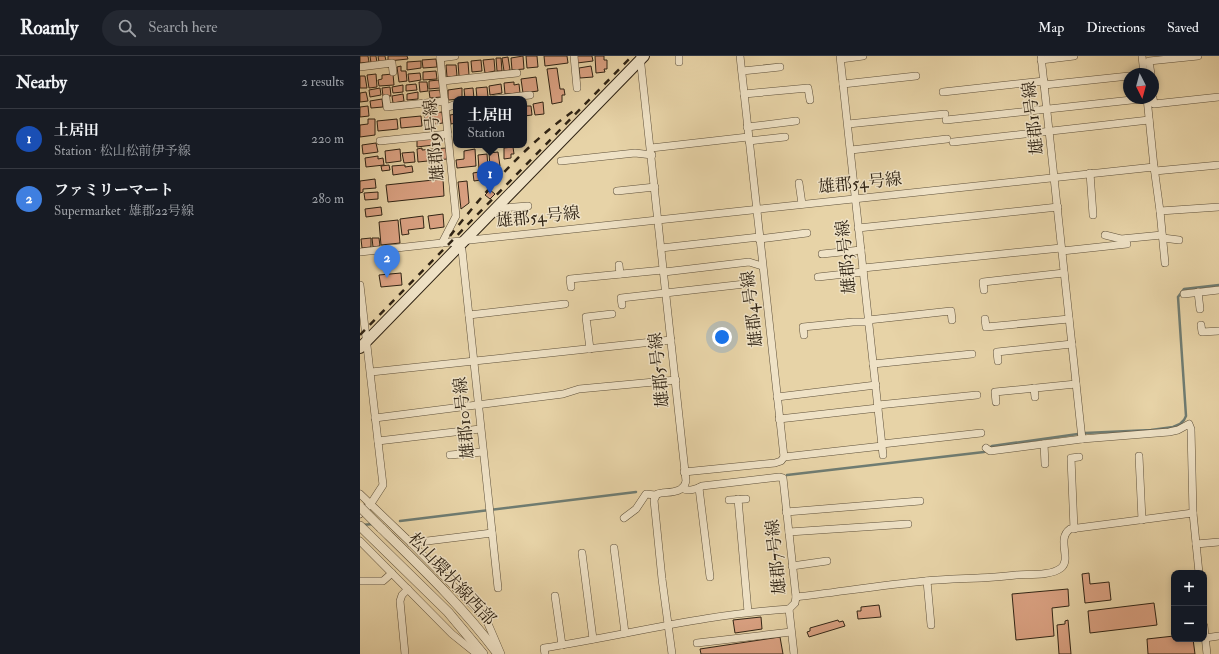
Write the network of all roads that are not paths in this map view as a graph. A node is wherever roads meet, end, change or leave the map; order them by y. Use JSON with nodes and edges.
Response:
{"nodes":[{"id":1,"x":455,"y":56,"type":"edge"},
{"id":2,"x":574,"y":56,"type":"edge"},
{"id":3,"x":740,"y":56,"type":"edge"},
{"id":4,"x":863,"y":56,"type":"edge"},
{"id":5,"x":1074,"y":56,"type":"edge"},
{"id":6,"x":1142,"y":56,"type":"edge"},
{"id":7,"x":1198,"y":56,"type":"edge"},
{"id":8,"x":440,"y":57,"type":"edge"},
{"id":9,"x":642,"y":57,"type":"edge"},
{"id":10,"x":840,"y":57,"type":"edge"},
{"id":11,"x":1041,"y":58,"type":"edge"},
{"id":12,"x":360,"y":67,"type":"edge"},
{"id":13,"x":780,"y":67,"type":"dead end"},
{"id":14,"x":1143,"y":68,"type":"edge"},
{"id":15,"x":1150,"y":68,"type":"edge"},
{"id":16,"x":742,"y":71,"type":"junction"},
{"id":17,"x":393,"y":72,"type":"dead end"},
{"id":18,"x":517,"y":73,"type":"dead end"},
{"id":19,"x":916,"y":76,"type":"dead end"},
{"id":20,"x":1123,"y":76,"type":"edge"},
{"id":21,"x":443,"y":81,"type":"junction"},
{"id":22,"x":1044,"y":83,"type":"junction"},
{"id":23,"x":843,"y":84,"type":"junction"},
{"id":24,"x":578,"y":88,"type":"dead end"},
{"id":25,"x":942,"y":92,"type":"dead end"},
{"id":26,"x":425,"y":94,"type":"dead end"},
{"id":27,"x":744,"y":94,"type":"junction"},
{"id":28,"x":1219,"y":97,"type":"edge"},
{"id":29,"x":386,"y":98,"type":"dead end"},
{"id":30,"x":810,"y":100,"type":"dead end"},
{"id":31,"x":1123,"y":101,"type":"edge"},
{"id":32,"x":426,"y":103,"type":"junction"},
{"id":33,"x":1159,"y":103,"type":"edge"},
{"id":34,"x":445,"y":104,"type":"junction"},
{"id":35,"x":453,"y":104,"type":"edge"},
{"id":36,"x":1148,"y":104,"type":"edge"},
{"id":37,"x":1047,"y":109,"type":"junction"},
{"id":38,"x":1149,"y":120,"type":"junction"},
{"id":39,"x":796,"y":121,"type":"dead end"},
{"id":40,"x":848,"y":124,"type":"junction"},
{"id":41,"x":747,"y":126,"type":"junction"},
{"id":42,"x":453,"y":128,"type":"edge"},
{"id":43,"x":448,"y":130,"type":"junction"},
{"id":44,"x":1050,"y":130,"type":"junction"},
{"id":45,"x":785,"y":137,"type":"dead end"},
{"id":46,"x":749,"y":139,"type":"junction"},
{"id":47,"x":380,"y":141,"type":"dead end"},
{"id":48,"x":851,"y":150,"type":"junction"},
{"id":49,"x":652,"y":151,"type":"junction"},
{"id":50,"x":603,"y":156,"type":"junction"},
{"id":51,"x":566,"y":162,"type":"dead end"},
{"id":52,"x":604,"y":164,"type":"dead end"},
{"id":53,"x":1219,"y":165,"type":"edge"},
{"id":54,"x":1155,"y":169,"type":"junction"},
{"id":55,"x":1090,"y":173,"type":"junction"},
{"id":56,"x":1055,"y":176,"type":"junction"},
{"id":57,"x":799,"y":183,"type":"dead end"},
{"id":58,"x":655,"y":186,"type":"junction"},
{"id":59,"x":617,"y":191,"type":"dead end"},
{"id":60,"x":857,"y":198,"type":"junction"},
{"id":61,"x":802,"y":204,"type":"junction"},
{"id":62,"x":499,"y":205,"type":"junction"},
{"id":63,"x":528,"y":206,"type":"dead end"},
{"id":64,"x":1058,"y":207,"type":"junction"},
{"id":65,"x":1219,"y":207,"type":"edge"},
{"id":66,"x":756,"y":210,"type":"junction"},
{"id":67,"x":1160,"y":212,"type":"junction"},
{"id":68,"x":972,"y":215,"type":"junction"},
{"id":69,"x":1093,"y":215,"type":"dead end"},
{"id":70,"x":658,"y":220,"type":"junction"},
{"id":71,"x":973,"y":223,"type":"dead end"},
{"id":72,"x":858,"y":228,"type":"junction"},
{"id":73,"x":807,"y":233,"type":"dead end"},
{"id":74,"x":1105,"y":235,"type":"dead end"},
{"id":75,"x":1163,"y":237,"type":"junction"},
{"id":76,"x":759,"y":238,"type":"junction"},
{"id":77,"x":1179,"y":240,"type":"dead end"},
{"id":78,"x":442,"y":243,"type":"junction"},
{"id":79,"x":458,"y":243,"type":"junction"},
{"id":80,"x":1122,"y":247,"type":"dead end"},
{"id":81,"x":661,"y":248,"type":"junction"},
{"id":82,"x":1061,"y":249,"type":"junction"},
{"id":83,"x":861,"y":250,"type":"junction"},
{"id":84,"x":360,"y":252,"type":"edge"},
{"id":85,"x":822,"y":254,"type":"dead end"},
{"id":86,"x":1165,"y":263,"type":"dead end"},
{"id":87,"x":619,"y":265,"type":"dead end"},
{"id":88,"x":762,"y":266,"type":"junction"},
{"id":89,"x":863,"y":270,"type":"junction"},
{"id":90,"x":664,"y":271,"type":"junction"},
{"id":91,"x":1064,"y":273,"type":"junction"},
{"id":92,"x":620,"y":274,"type":"junction"},
{"id":93,"x":818,"y":277,"type":"dead end"},
{"id":94,"x":745,"y":284,"type":"dead end"},
{"id":95,"x":360,"y":286,"type":"edge"},
{"id":96,"x":571,"y":287,"type":"dead end"},
{"id":97,"x":984,"y":290,"type":"dead end"},
{"id":98,"x":1219,"y":290,"type":"edge"},
{"id":99,"x":1198,"y":292,"type":"junction"},
{"id":100,"x":666,"y":294,"type":"junction"},
{"id":101,"x":1184,"y":294,"type":"dead end"},
{"id":102,"x":565,"y":304,"type":"dead end"},
{"id":103,"x":546,"y":306,"type":"junction"},
{"id":104,"x":622,"y":306,"type":"dead end"},
{"id":105,"x":520,"y":309,"type":"junction"},
{"id":106,"x":1200,"y":309,"type":"dead end"},
{"id":107,"x":547,"y":314,"type":"dead end"},
{"id":108,"x":612,"y":314,"type":"dead end"},
{"id":109,"x":469,"y":315,"type":"junction"},
{"id":110,"x":604,"y":315,"type":"junction"},
{"id":111,"x":916,"y":315,"type":"junction"},
{"id":112,"x":521,"y":318,"type":"dead end"},
{"id":113,"x":985,"y":319,"type":"dead end"},
{"id":114,"x":1069,"y":319,"type":"junction"},
{"id":115,"x":952,"y":320,"type":"dead end"},
{"id":116,"x":868,"y":321,"type":"junction"},
{"id":117,"x":604,"y":323,"type":"dead end"},
{"id":118,"x":916,"y":323,"type":"dead end"},
{"id":119,"x":1201,"y":325,"type":"dead end"},
{"id":120,"x":1219,"y":331,"type":"edge"},
{"id":121,"x":804,"y":334,"type":"dead end"},
{"id":122,"x":671,"y":340,"type":"junction"},
{"id":123,"x":364,"y":344,"type":"edge"},
{"id":124,"x":1072,"y":344,"type":"junction"},
{"id":125,"x":590,"y":349,"type":"junction"},
{"id":126,"x":474,"y":361,"type":"junction"},
{"id":127,"x":998,"y":361,"type":"dead end"},
{"id":128,"x":968,"y":363,"type":"dead end"},
{"id":129,"x":873,"y":364,"type":"junction"},
{"id":130,"x":371,"y":372,"type":"junction"},
{"id":131,"x":676,"y":380,"type":"junction"},
{"id":132,"x":1076,"y":384,"type":"junction"},
{"id":133,"x":876,"y":385,"type":"junction"},
{"id":134,"x":1034,"y":388,"type":"junction"},
{"id":135,"x":977,"y":395,"type":"dead end"},
{"id":136,"x":777,"y":397,"type":"junction"},
{"id":137,"x":1035,"y":397,"type":"dead end"},
{"id":138,"x":996,"y":402,"type":"dead end"},
{"id":139,"x":478,"y":405,"type":"junction"},
{"id":140,"x":878,"y":407,"type":"junction"},
{"id":141,"x":375,"y":418,"type":"junction"},
{"id":142,"x":779,"y":419,"type":"junction"},
{"id":143,"x":480,"y":429,"type":"junction"},
{"id":144,"x":981,"y":433,"type":"dead end"},
{"id":145,"x":1081,"y":436,"type":"junction"},
{"id":146,"x":378,"y":441,"type":"junction"},
{"id":147,"x":1044,"y":444,"type":"junction"},
{"id":148,"x":882,"y":445,"type":"junction"},
{"id":149,"x":988,"y":450,"type":"dead end"},
{"id":150,"x":483,"y":452,"type":"junction"},
{"id":151,"x":450,"y":455,"type":"dead end"},
{"id":152,"x":883,"y":455,"type":"dead end"},
{"id":153,"x":1139,"y":456,"type":"dead end"},
{"id":154,"x":784,"y":457,"type":"junction"},
{"id":155,"x":1079,"y":457,"type":"dead end"},
{"id":156,"x":1045,"y":464,"type":"dead end"},
{"id":157,"x":684,"y":472,"type":"junction"},
{"id":158,"x":1072,"y":481,"type":"junction"},
{"id":159,"x":1080,"y":481,"type":"dead end"},
{"id":160,"x":682,"y":488,"type":"junction"},
{"id":161,"x":699,"y":488,"type":"junction"},
{"id":162,"x":360,"y":494,"type":"edge"},
{"id":163,"x":655,"y":495,"type":"junction"},
{"id":164,"x":738,"y":499,"type":"junction"},
{"id":165,"x":746,"y":499,"type":"dead end"},
{"id":166,"x":729,"y":500,"type":"dead end"},
{"id":167,"x":920,"y":501,"type":"dead end"},
{"id":168,"x":370,"y":504,"type":"junction"},
{"id":169,"x":360,"y":507,"type":"edge"},
{"id":170,"x":786,"y":512,"type":"junction"},
{"id":171,"x":1193,"y":513,"type":"junction"},
{"id":172,"x":360,"y":514,"type":"edge"},
{"id":173,"x":624,"y":518,"type":"dead end"},
{"id":174,"x":1142,"y":520,"type":"junction"},
{"id":175,"x":360,"y":526,"type":"edge"},
{"id":176,"x":905,"y":527,"type":"dead end"},
{"id":177,"x":1074,"y":529,"type":"junction"},
{"id":178,"x":789,"y":532,"type":"junction"},
{"id":179,"x":492,"y":533,"type":"junction"},
{"id":180,"x":360,"y":541,"type":"edge"},
{"id":181,"x":1219,"y":542,"type":"edge"},
{"id":182,"x":411,"y":543,"type":"junction"},
{"id":183,"x":1196,"y":544,"type":"junction"},
{"id":184,"x":614,"y":548,"type":"dead end"},
{"id":185,"x":582,"y":553,"type":"dead end"},
{"id":186,"x":827,"y":561,"type":"dead end"},
{"id":187,"x":792,"y":566,"type":"junction"},
{"id":188,"x":1199,"y":570,"type":"edge"},
{"id":189,"x":392,"y":573,"type":"junction"},
{"id":190,"x":710,"y":577,"type":"dead end"},
{"id":191,"x":360,"y":581,"type":"edge"},
{"id":192,"x":927,"y":581,"type":"junction"},
{"id":193,"x":498,"y":588,"type":"dead end"},
{"id":194,"x":408,"y":589,"type":"junction"},
{"id":195,"x":555,"y":596,"type":"dead end"},
{"id":196,"x":796,"y":597,"type":"junction"},
{"id":197,"x":789,"y":609,"type":"junction"},
{"id":198,"x":748,"y":612,"type":"junction"},
{"id":199,"x":669,"y":625,"type":"junction"},
{"id":200,"x":931,"y":625,"type":"dead end"},
{"id":201,"x":791,"y":632,"type":"junction"},
{"id":202,"x":625,"y":633,"type":"junction"},
{"id":203,"x":1219,"y":636,"type":"edge"},
{"id":204,"x":1207,"y":638,"type":"edge"},
{"id":205,"x":593,"y":639,"type":"junction"},
{"id":206,"x":1206,"y":642,"type":"edge"},
{"id":207,"x":697,"y":643,"type":"dead end"},
{"id":208,"x":562,"y":645,"type":"junction"},
{"id":209,"x":405,"y":654,"type":"edge"},
{"id":210,"x":478,"y":654,"type":"edge"},
{"id":211,"x":483,"y":654,"type":"edge"},
{"id":212,"x":498,"y":654,"type":"edge"},
{"id":213,"x":502,"y":654,"type":"edge"},
{"id":214,"x":545,"y":654,"type":"edge"},
{"id":215,"x":672,"y":654,"type":"edge"},
{"id":216,"x":794,"y":654,"type":"edge"},
{"id":217,"x":1207,"y":654,"type":"edge"}],
"edges":[{"from":1,"to":8,"type":"street"},
{"from":2,"to":24,"type":"street"},
{"from":3,"to":16,"type":"street","name":"雄郡4号線"},
{"from":4,"to":10,"type":"street"},
{"from":5,"to":11,"type":"street"},
{"from":6,"to":14,"type":"street"},
{"from":7,"to":15,"type":"street"},
{"from":8,"to":21,"type":"street","name":"雄郡19号線"},
{"from":9,"to":49,"type":"street","name":"雄郡5号線"},
{"from":9,"to":62,"type":"main road"},
{"from":10,"to":23,"type":"street","name":"雄郡3号線"},
{"from":11,"to":22,"type":"street","name":"雄郡1号線"},
{"from":12,"to":17,"type":"street"},
{"from":13,"to":16,"type":"street"},
{"from":16,"to":27,"type":"street","name":"雄郡4号線"},
{"from":18,"to":21,"type":"street"},
{"from":19,"to":23,"type":"street"},
{"from":20,"to":22,"type":"street"},
{"from":21,"to":34,"type":"street","name":"雄郡19号線"},
{"from":22,"to":25,"type":"street"},
{"from":22,"to":37,"type":"street","name":"雄郡1号線"},
{"from":23,"to":40,"type":"street","name":"雄郡3号線"},
{"from":26,"to":32,"type":"street"},
{"from":27,"to":30,"type":"street"},
{"from":27,"to":41,"type":"street","name":"雄郡4号線"},
{"from":28,"to":33,"type":"street"},
{"from":29,"to":32,"type":"street"},
{"from":31,"to":37,"type":"street"},
{"from":32,"to":34,"type":"street"},
{"from":34,"to":35,"type":"street"},
{"from":34,"to":43,"type":"street","name":"雄郡19号線"},
{"from":36,"to":38,"type":"street"},
{"from":37,"to":40,"type":"street"},
{"from":37,"to":44,"type":"street","name":"雄郡1号線"},
{"from":38,"to":44,"type":"street"},
{"from":38,"to":54,"type":"street"},
{"from":39,"to":41,"type":"street"},
{"from":40,"to":48,"type":"street","name":"雄郡3号線"},
{"from":41,"to":46,"type":"street","name":"雄郡4号線"},
{"from":42,"to":43,"type":"street"},
{"from":43,"to":47,"type":"street"},
{"from":43,"to":78,"type":"street","name":"雄郡19号線"},
{"from":44,"to":48,"type":"street"},
{"from":44,"to":56,"type":"street","name":"雄郡1号線"},
{"from":45,"to":46,"type":"street"},
{"from":46,"to":49,"type":"street"},
{"from":46,"to":66,"type":"street","name":"雄郡4号線"},
{"from":48,"to":60,"type":"street","name":"雄郡3号線"},
{"from":49,"to":50,"type":"street"},
{"from":49,"to":58,"type":"street","name":"雄郡5号線"},
{"from":50,"to":51,"type":"street"},
{"from":50,"to":52,"type":"street"},
{"from":53,"to":54,"type":"street","name":"雄郡54号線"},
{"from":54,"to":55,"type":"street","name":"雄郡54号線"},
{"from":54,"to":67,"type":"street"},
{"from":55,"to":56,"type":"street","name":"雄郡54号線"},
{"from":55,"to":69,"type":"street"},
{"from":56,"to":60,"type":"street","name":"雄郡54号線"},
{"from":56,"to":64,"type":"street","name":"雄郡1号線"},
{"from":57,"to":61,"type":"street"},
{"from":58,"to":59,"type":"street"},
{"from":58,"to":70,"type":"street","name":"雄郡5号線"},
{"from":60,"to":61,"type":"street","name":"雄郡54号線"},
{"from":60,"to":72,"type":"street","name":"雄郡3号線"},
{"from":61,"to":66,"type":"street","name":"雄郡54号線"},
{"from":62,"to":63,"type":"street"},
{"from":62,"to":79,"type":"main road"},
{"from":64,"to":68,"type":"street"},
{"from":64,"to":82,"type":"street","name":"雄郡1号線"},
{"from":65,"to":67,"type":"street"},
{"from":66,"to":70,"type":"street","name":"雄郡54号線"},
{"from":66,"to":76,"type":"street","name":"雄郡4号線"},
{"from":67,"to":75,"type":"street"},
{"from":68,"to":71,"type":"street"},
{"from":68,"to":72,"type":"street"},
{"from":70,"to":79,"type":"street","name":"雄郡54号線"},
{"from":70,"to":81,"type":"street","name":"雄郡5号線"},
{"from":72,"to":83,"type":"street","name":"雄郡3号線"},
{"from":73,"to":76,"type":"street"},
{"from":74,"to":75,"type":"street"},
{"from":75,"to":77,"type":"street"},
{"from":75,"to":86,"type":"street"},
{"from":76,"to":81,"type":"street"},
{"from":76,"to":88,"type":"street","name":"雄郡4号線"},
{"from":78,"to":79,"type":"street","name":"雄郡54号線"},
{"from":78,"to":84,"type":"street","name":"雄郡54号線"},
{"from":79,"to":109,"type":"street","name":"雄郡10号線"},
{"from":79,"to":123,"type":"main road"},
{"from":80,"to":82,"type":"street"},
{"from":81,"to":90,"type":"street","name":"雄郡5号線"},
{"from":82,"to":89,"type":"street"},
{"from":82,"to":91,"type":"street","name":"雄郡1号線"},
{"from":83,"to":85,"type":"street"},
{"from":83,"to":89,"type":"street","name":"雄郡3号線"},
{"from":87,"to":92,"type":"street"},
{"from":88,"to":90,"type":"street"},
{"from":88,"to":136,"type":"street","name":"雄郡4号線"},
{"from":89,"to":93,"type":"street"},
{"from":89,"to":116,"type":"street","name":"雄郡3号線"},
{"from":90,"to":92,"type":"street"},
{"from":90,"to":100,"type":"street","name":"雄郡5号線"},
{"from":91,"to":97,"type":"street"},
{"from":91,"to":114,"type":"street","name":"雄郡1号線"},
{"from":92,"to":96,"type":"street"},
{"from":94,"to":100,"type":"street"},
{"from":95,"to":123,"type":"street"},
{"from":98,"to":99,"type":"street"},
{"from":99,"to":101,"type":"street"},
{"from":99,"to":106,"type":"street"},
{"from":100,"to":104,"type":"street"},
{"from":100,"to":122,"type":"street","name":"雄郡5号線"},
{"from":102,"to":103,"type":"street"},
{"from":103,"to":105,"type":"street"},
{"from":103,"to":107,"type":"street"},
{"from":105,"to":109,"type":"street"},
{"from":105,"to":112,"type":"street"},
{"from":108,"to":110,"type":"street"},
{"from":109,"to":126,"type":"street","name":"雄郡10号線"},
{"from":110,"to":117,"type":"street"},
{"from":110,"to":125,"type":"street"},
{"from":111,"to":115,"type":"street"},
{"from":111,"to":116,"type":"street"},
{"from":111,"to":118,"type":"street"},
{"from":113,"to":114,"type":"street"},
{"from":114,"to":124,"type":"street","name":"雄郡1号線"},
{"from":116,"to":121,"type":"street"},
{"from":116,"to":129,"type":"street","name":"雄郡3号線"},
{"from":119,"to":120,"type":"street"},
{"from":122,"to":125,"type":"street"},
{"from":122,"to":131,"type":"street","name":"雄郡5号線"},
{"from":123,"to":130,"type":"street"},
{"from":124,"to":127,"type":"street"},
{"from":124,"to":132,"type":"street","name":"雄郡1号線"},
{"from":125,"to":126,"type":"street"},
{"from":126,"to":130,"type":"street"},
{"from":126,"to":139,"type":"street","name":"雄郡10号線"},
{"from":128,"to":129,"type":"street"},
{"from":129,"to":133,"type":"street","name":"雄郡3号線"},
{"from":130,"to":141,"type":"street"},
{"from":131,"to":139,"type":"street"},
{"from":131,"to":157,"type":"street","name":"雄郡5号線"},
{"from":132,"to":134,"type":"street"},
{"from":132,"to":145,"type":"street","name":"雄郡1号線"},
{"from":133,"to":136,"type":"street"},
{"from":133,"to":140,"type":"street","name":"雄郡3号線"},
{"from":134,"to":137,"type":"street"},
{"from":134,"to":138,"type":"street"},
{"from":135,"to":140,"type":"street"},
{"from":136,"to":142,"type":"street","name":"雄郡4号線"},
{"from":139,"to":141,"type":"street"},
{"from":139,"to":143,"type":"street","name":"雄郡10号線"},
{"from":140,"to":142,"type":"street"},
{"from":140,"to":148,"type":"street","name":"雄郡3号線"},
{"from":141,"to":146,"type":"street"},
{"from":142,"to":154,"type":"street","name":"雄郡4号線"},
{"from":143,"to":146,"type":"street"},
{"from":143,"to":150,"type":"street","name":"雄郡10号線"},
{"from":144,"to":148,"type":"street"},
{"from":145,"to":147,"type":"street"},
{"from":145,"to":171,"type":"street"},
{"from":146,"to":168,"type":"street"},
{"from":147,"to":149,"type":"street"},
{"from":147,"to":156,"type":"street"},
{"from":148,"to":152,"type":"street","name":"雄郡3号線"},
{"from":148,"to":154,"type":"street"},
{"from":150,"to":151,"type":"street"},
{"from":150,"to":179,"type":"street","name":"雄郡10号線"},
{"from":153,"to":174,"type":"street"},
{"from":154,"to":157,"type":"street"},
{"from":155,"to":158,"type":"street"},
{"from":157,"to":160,"type":"street","name":"雄郡5号線"},
{"from":158,"to":159,"type":"street"},
{"from":158,"to":177,"type":"street"},
{"from":160,"to":161,"type":"street"},
{"from":160,"to":163,"type":"street"},
{"from":161,"to":170,"type":"street","name":"雄郡7号線"},
{"from":161,"to":190,"type":"street"},
{"from":162,"to":168,"type":"street"},
{"from":163,"to":173,"type":"street"},
{"from":163,"to":199,"type":"street"},
{"from":164,"to":165,"type":"street"},
{"from":164,"to":166,"type":"street"},
{"from":164,"to":198,"type":"street"},
{"from":167,"to":170,"type":"street"},
{"from":168,"to":172,"type":"street"},
{"from":168,"to":182,"type":"street"},
{"from":169,"to":212,"type":"street","name":"松山環状線西部","bridge":true},
{"from":170,"to":178,"type":"street","name":"雄郡7号線"},
{"from":171,"to":174,"type":"street"},
{"from":171,"to":183,"type":"street"},
{"from":174,"to":177,"type":"street"},
{"from":175,"to":211,"type":"street","name":"松山環状線西部"},
{"from":176,"to":178,"type":"street"},
{"from":177,"to":192,"type":"street"},
{"from":178,"to":187,"type":"street","name":"雄郡7号線"},
{"from":179,"to":182,"type":"street"},
{"from":179,"to":193,"type":"street","name":"雄郡10号線"},
{"from":180,"to":189,"type":"street"},
{"from":181,"to":183,"type":"street"},
{"from":182,"to":213,"type":"street"},
{"from":183,"to":188,"type":"street"},
{"from":184,"to":202,"type":"street"},
{"from":185,"to":205,"type":"street"},
{"from":186,"to":187,"type":"street"},
{"from":187,"to":196,"type":"street","name":"雄郡7号線"},
{"from":189,"to":191,"type":"street"},
{"from":189,"to":194,"type":"street"},
{"from":192,"to":196,"type":"street"},
{"from":192,"to":200,"type":"street"},
{"from":194,"to":209,"type":"street"},
{"from":194,"to":210,"type":"street"},
{"from":195,"to":208,"type":"street"},
{"from":196,"to":197,"type":"street","name":"雄郡7号線"},
{"from":197,"to":198,"type":"street"},
{"from":197,"to":201,"type":"street","name":"雄郡7号線"},
{"from":198,"to":199,"type":"street"},
{"from":199,"to":202,"type":"street"},
{"from":199,"to":215,"type":"street"},
{"from":201,"to":207,"type":"street"},
{"from":201,"to":216,"type":"street","name":"雄郡7号線"},
{"from":202,"to":205,"type":"street"},
{"from":203,"to":204,"type":"street"},
{"from":205,"to":208,"type":"street"},
{"from":206,"to":217,"type":"street"},
{"from":208,"to":214,"type":"street"}]}
